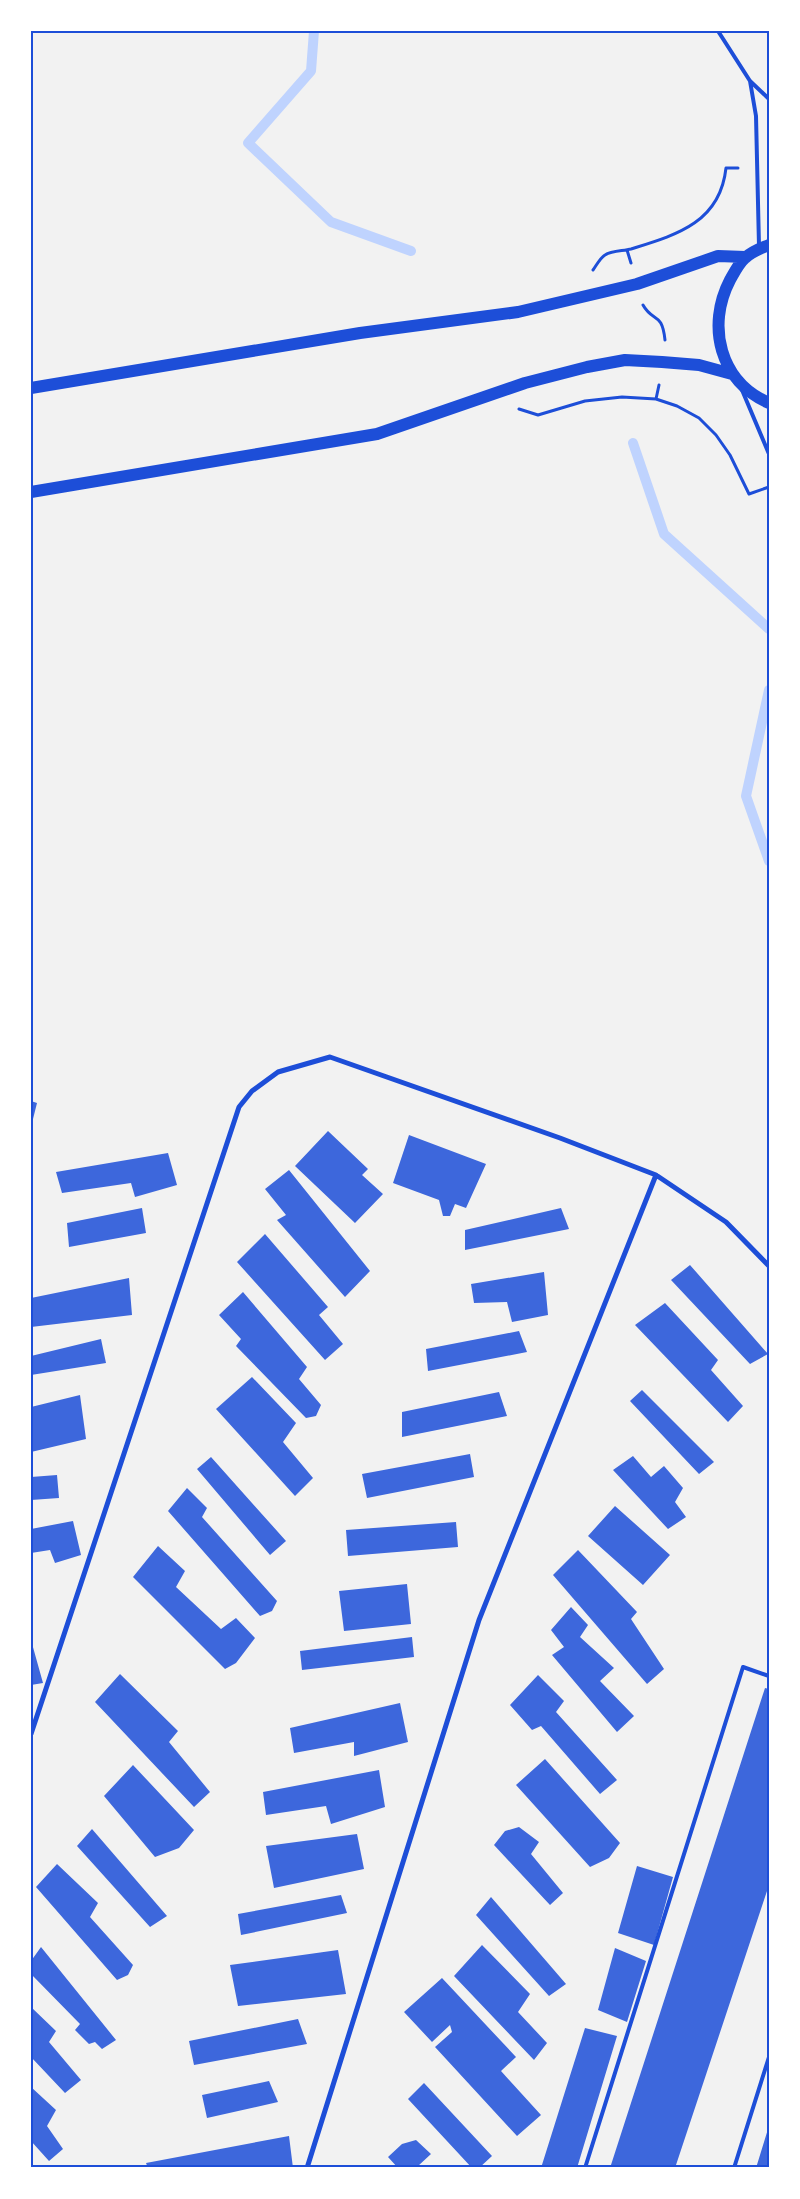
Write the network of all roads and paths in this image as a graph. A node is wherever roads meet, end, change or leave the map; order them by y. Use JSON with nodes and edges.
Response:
{"nodes":[{"id":1,"x":718,"y":31,"type":"edge"},
{"id":2,"x":750,"y":81,"type":"junction"},
{"id":3,"x":769,"y":100,"type":"edge"},
{"id":4,"x":742,"y":168,"type":"dead end"},
{"id":5,"x":764,"y":247,"type":"edge"},
{"id":6,"x":627,"y":250,"type":"junction"},
{"id":7,"x":604,"y":255,"type":"dead end"},
{"id":8,"x":745,"y":257,"type":"junction"},
{"id":9,"x":637,"y":284,"type":"junction"},
{"id":10,"x":662,"y":362,"type":"junction"},
{"id":11,"x":735,"y":377,"type":"junction"},
{"id":12,"x":31,"y":388,"type":"edge"},
{"id":13,"x":656,"y":400,"type":"junction"},
{"id":14,"x":769,"y":404,"type":"edge"},
{"id":15,"x":538,"y":415,"type":"dead end"},
{"id":16,"x":769,"y":454,"type":"edge"},
{"id":17,"x":769,"y":488,"type":"edge"},
{"id":18,"x":31,"y":492,"type":"edge"},
{"id":19,"x":656,"y":1175,"type":"junction"},
{"id":20,"x":769,"y":1266,"type":"edge"},
{"id":21,"x":769,"y":1676,"type":"edge"},
{"id":22,"x":31,"y":1734,"type":"edge"},
{"id":23,"x":769,"y":2058,"type":"edge"},
{"id":24,"x":307,"y":2168,"type":"edge"},
{"id":25,"x":585,"y":2168,"type":"edge"},
{"id":26,"x":734,"y":2168,"type":"edge"}],
"edges":[{"from":1,"to":2,"type":"lane"},
{"from":2,"to":3,"type":"lane"},
{"from":2,"to":5,"type":"lane"},
{"from":4,"to":6,"type":"path"},
{"from":5,"to":8,"type":"main road"},
{"from":6,"to":7,"type":"path"},
{"from":6,"to":9,"type":"path"},
{"from":8,"to":9,"type":"main road"},
{"from":8,"to":11,"type":"main road"},
{"from":9,"to":10,"type":"path"},
{"from":9,"to":12,"type":"main road"},
{"from":10,"to":11,"type":"main road"},
{"from":10,"to":13,"type":"path"},
{"from":10,"to":18,"type":"main road"},
{"from":11,"to":14,"type":"main road"},
{"from":11,"to":16,"type":"lane"},
{"from":13,"to":15,"type":"path"},
{"from":13,"to":17,"type":"path"},
{"from":19,"to":20,"type":"street"},
{"from":19,"to":22,"type":"street"},
{"from":19,"to":24,"type":"street"},
{"from":21,"to":25,"type":"lane"},
{"from":23,"to":26,"type":"lane"}]}
